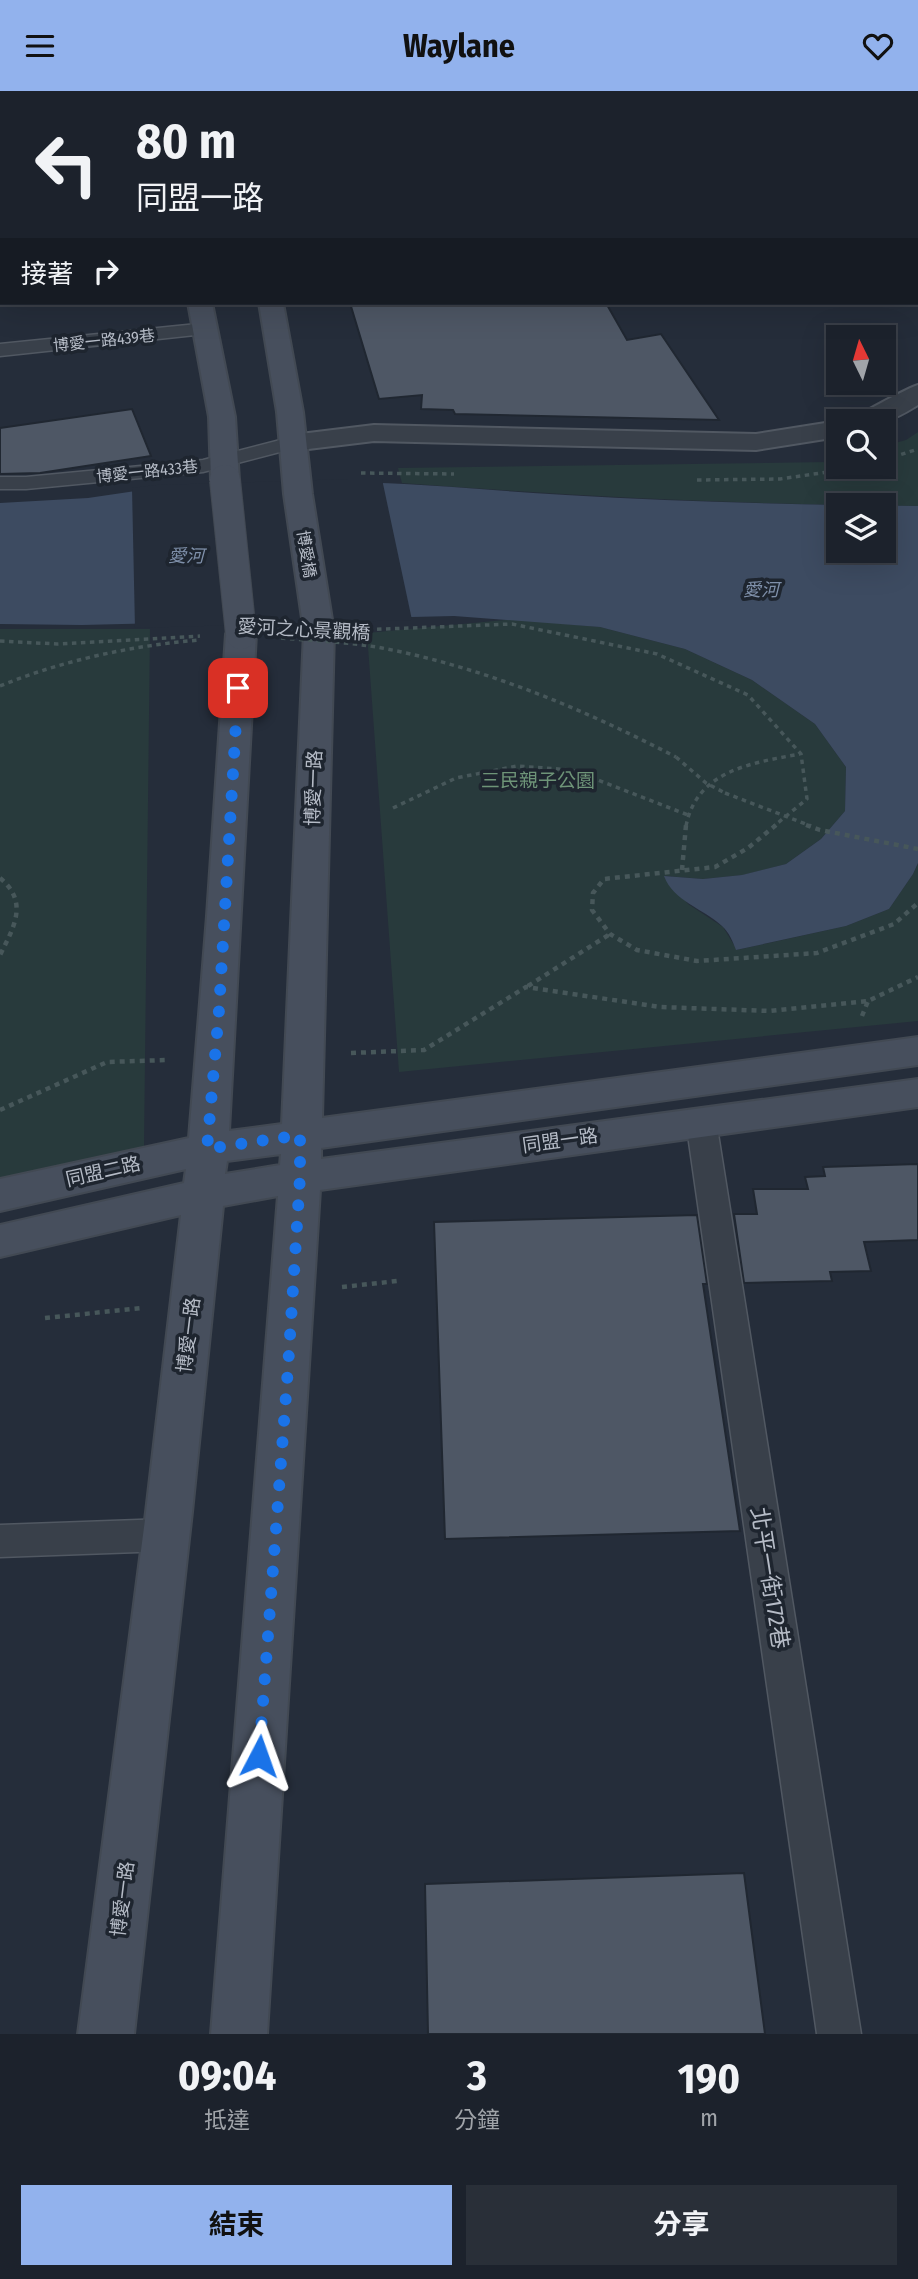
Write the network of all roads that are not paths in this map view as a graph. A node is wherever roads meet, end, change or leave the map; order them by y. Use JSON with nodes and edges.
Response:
{"nodes":[{"id":1,"x":201,"y":305,"type":"edge"},
{"id":2,"x":271,"y":305,"type":"edge"},
{"id":3,"x":207,"y":329,"type":"junction"},
{"id":4,"x":0,"y":350,"type":"edge"},
{"id":5,"x":918,"y":393,"type":"edge"},
{"id":6,"x":893,"y":409,"type":"edge"},
{"id":7,"x":826,"y":431,"type":"edge"},
{"id":8,"x":292,"y":443,"type":"junction"},
{"id":9,"x":225,"y":471,"type":"junction"},
{"id":10,"x":0,"y":483,"type":"edge"},
{"id":11,"x":319,"y":632,"type":"joint"},
{"id":12,"x":918,"y":1051,"type":"edge"},
{"id":13,"x":918,"y":1093,"type":"edge"},
{"id":14,"x":701,"y":1121,"type":"junction"},
{"id":15,"x":300,"y":1156,"type":"junction"},
{"id":16,"x":205,"y":1172,"type":"junction"},
{"id":17,"x":0,"y":1195,"type":"edge"},
{"id":18,"x":0,"y":1241,"type":"edge"},
{"id":19,"x":166,"y":1535,"type":"junction"},
{"id":20,"x":0,"y":1541,"type":"edge"},
{"id":21,"x":106,"y":2034,"type":"edge"},
{"id":22,"x":239,"y":2034,"type":"edge"},
{"id":23,"x":839,"y":2034,"type":"edge"}],
"edges":[{"from":1,"to":3,"type":"main road"},
{"from":2,"to":8,"type":"main road"},
{"from":3,"to":4,"type":"lane","name":"博愛一路439巷"},
{"from":3,"to":9,"type":"main road"},
{"from":5,"to":6,"type":"street"},
{"from":7,"to":8,"type":"street"},
{"from":8,"to":9,"type":"lane","name":"博愛一路433巷"},
{"from":8,"to":11,"type":"main road","name":"博愛橋"},
{"from":9,"to":10,"type":"lane","name":"博愛一路433巷"},
{"from":9,"to":16,"type":"main road","name":"博愛一路","bridge":true},
{"from":11,"to":15,"type":"main road","name":"博愛一路"},
{"from":12,"to":15,"type":"main road","name":"同盟一路"},
{"from":13,"to":14,"type":"main road","name":"同盟一路"},
{"from":14,"to":15,"type":"main road","name":"同盟一路"},
{"from":14,"to":23,"type":"lane","name":"北平一街172巷"},
{"from":15,"to":16,"type":"main road","name":"同盟一路"},
{"from":15,"to":22,"type":"main road","name":"博愛一路"},
{"from":16,"to":17,"type":"main road","name":"同盟二路"},
{"from":16,"to":18,"type":"main road"},
{"from":16,"to":19,"type":"main road","name":"博愛一路"},
{"from":19,"to":20,"type":"lane"},
{"from":19,"to":21,"type":"main road","name":"博愛一路"}]}
